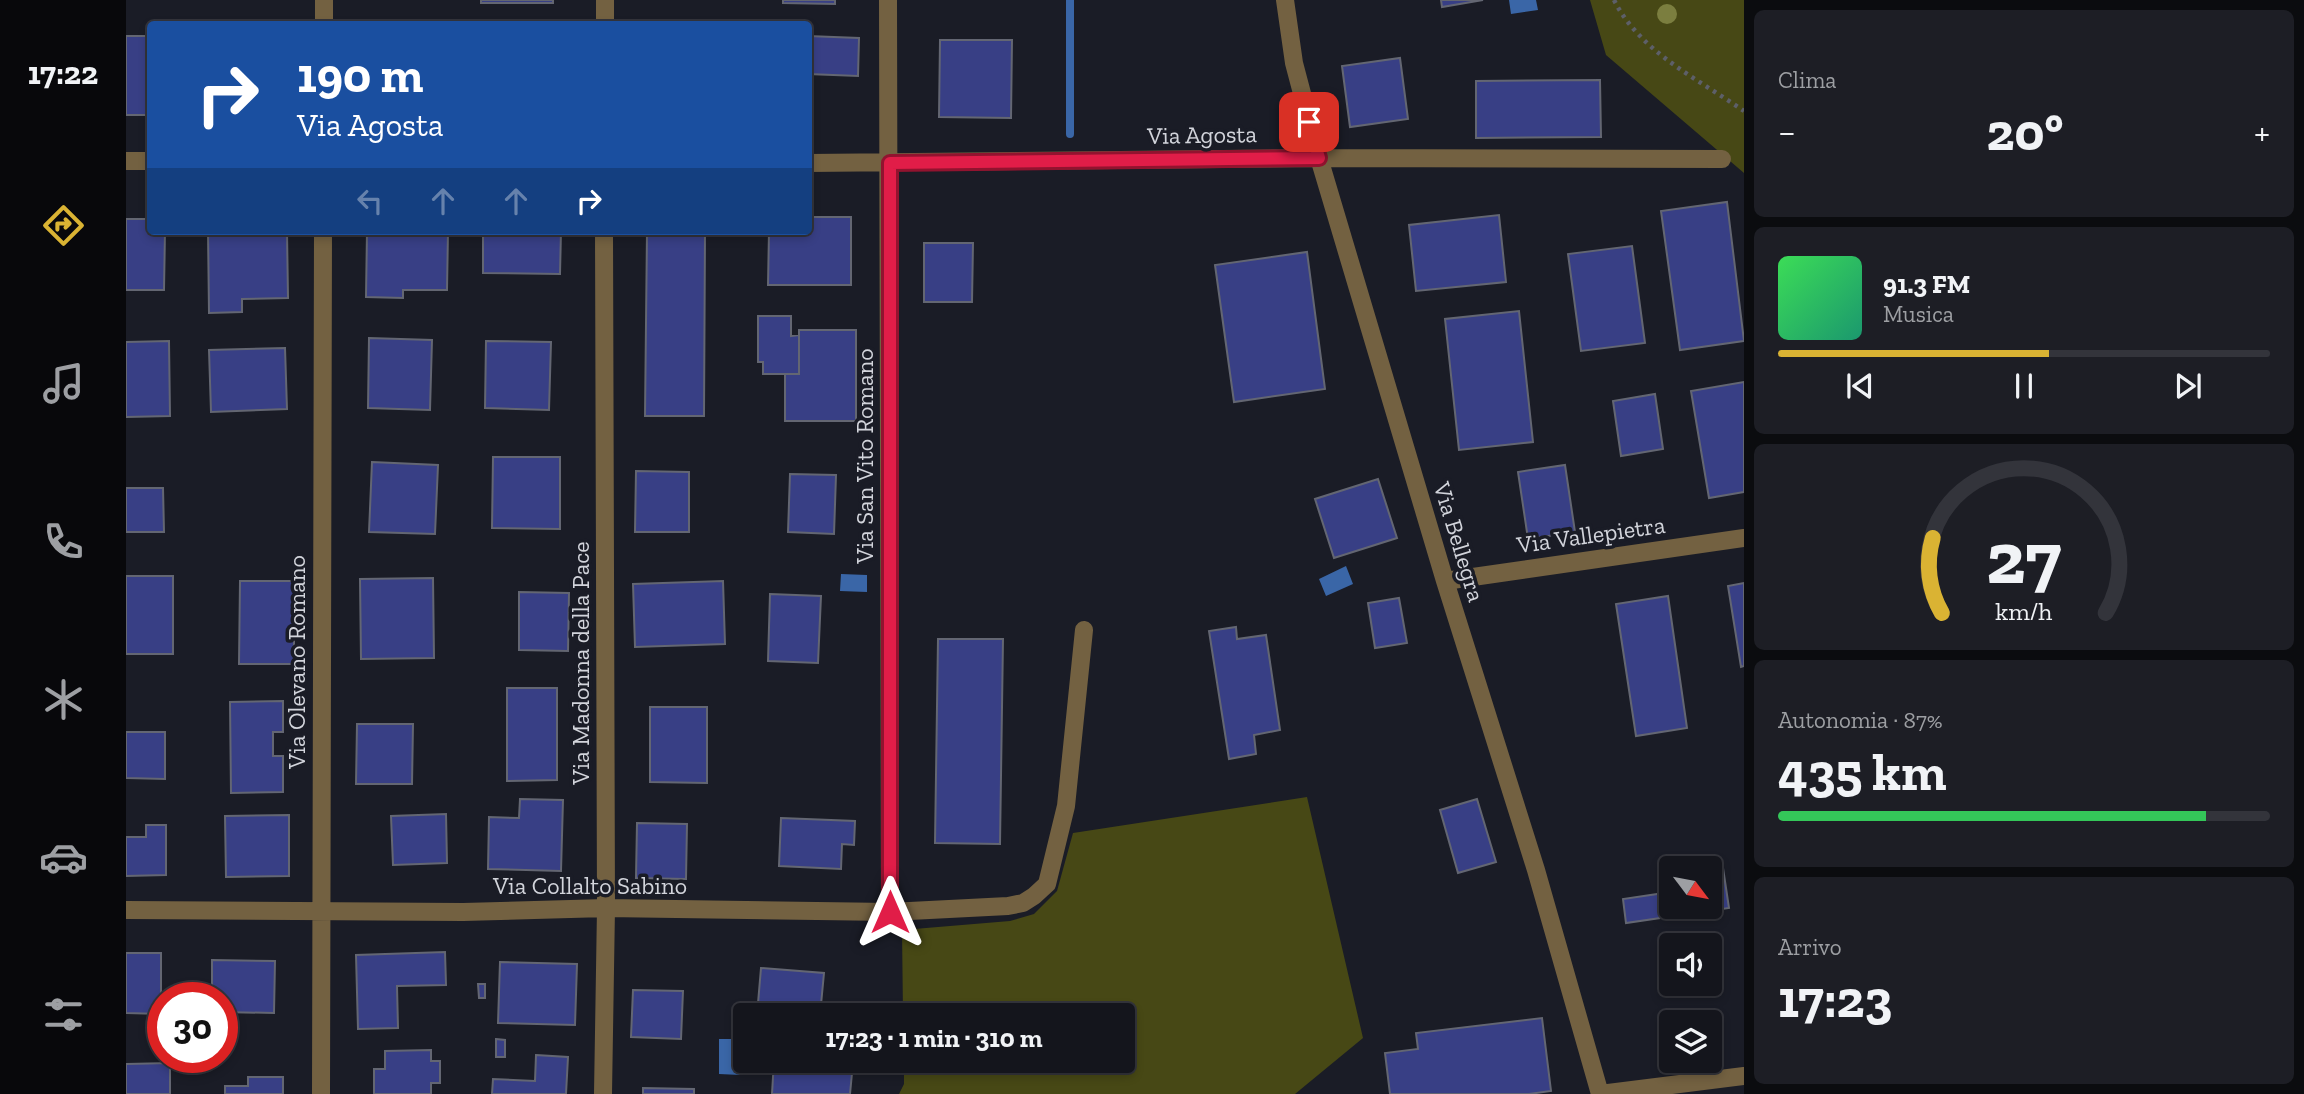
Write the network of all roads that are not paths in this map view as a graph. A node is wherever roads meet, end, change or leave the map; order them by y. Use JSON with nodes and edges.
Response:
{"nodes":[{"id":1,"x":324,"y":0,"type":"edge"},
{"id":2,"x":605,"y":0,"type":"edge"},
{"id":3,"x":888,"y":0,"type":"edge"},
{"id":4,"x":1285,"y":0,"type":"edge"},
{"id":5,"x":324,"y":21,"type":"edge"},
{"id":6,"x":605,"y":21,"type":"edge"},
{"id":7,"x":1319,"y":158,"type":"junction"},
{"id":8,"x":1722,"y":159,"type":"dead end"},
{"id":9,"x":126,"y":160,"type":"edge"},
{"id":10,"x":147,"y":161,"type":"edge"},
{"id":11,"x":812,"y":163,"type":"edge"},
{"id":12,"x":890,"y":163,"type":"junction"},
{"id":13,"x":323,"y":235,"type":"edge"},
{"id":14,"x":604,"y":235,"type":"edge"},
{"id":15,"x":1744,"y":538,"type":"edge"},
{"id":16,"x":1445,"y":581,"type":"junction"},
{"id":17,"x":1084,"y":630,"type":"dead end"},
{"id":18,"x":606,"y":908,"type":"junction"},
{"id":19,"x":126,"y":910,"type":"edge"},
{"id":20,"x":321,"y":911,"type":"junction"},
{"id":21,"x":890,"y":912,"type":"junction"},
{"id":22,"x":1744,"y":1076,"type":"edge"},
{"id":23,"x":321,"y":1094,"type":"edge"},
{"id":24,"x":603,"y":1094,"type":"edge"},
{"id":25,"x":1600,"y":1094,"type":"edge"}],
"edges":[{"from":1,"to":5,"type":"street"},
{"from":2,"to":6,"type":"street"},
{"from":3,"to":12,"type":"street","name":"Via San Vito Romano"},
{"from":4,"to":7,"type":"street","name":"Via Bellegra"},
{"from":7,"to":8,"type":"street","name":"Via Agosta"},
{"from":7,"to":12,"type":"street","name":"Via Agosta"},
{"from":7,"to":16,"type":"street","name":"Via Bellegra"},
{"from":9,"to":10,"type":"street"},
{"from":11,"to":12,"type":"street","name":"Via Agosta"},
{"from":12,"to":21,"type":"street","name":"Via San Vito Romano"},
{"from":13,"to":20,"type":"street","name":"Via Olevano Romano"},
{"from":14,"to":18,"type":"street","name":"Via Madonna della Pace"},
{"from":15,"to":16,"type":"street","name":"Via Vallepietra"},
{"from":16,"to":25,"type":"street","name":"Via Bellegra"},
{"from":17,"to":21,"type":"street","name":"Via Collalto Sabino"},
{"from":18,"to":20,"type":"street","name":"Via Collalto Sabino"},
{"from":18,"to":21,"type":"street","name":"Via Collalto Sabino"},
{"from":18,"to":24,"type":"street","name":"Via Madonna della Pace"},
{"from":19,"to":20,"type":"street","name":"Via Collalto Sabino"},
{"from":20,"to":23,"type":"street","name":"Via Olevano Romano"},
{"from":22,"to":25,"type":"street"}]}
